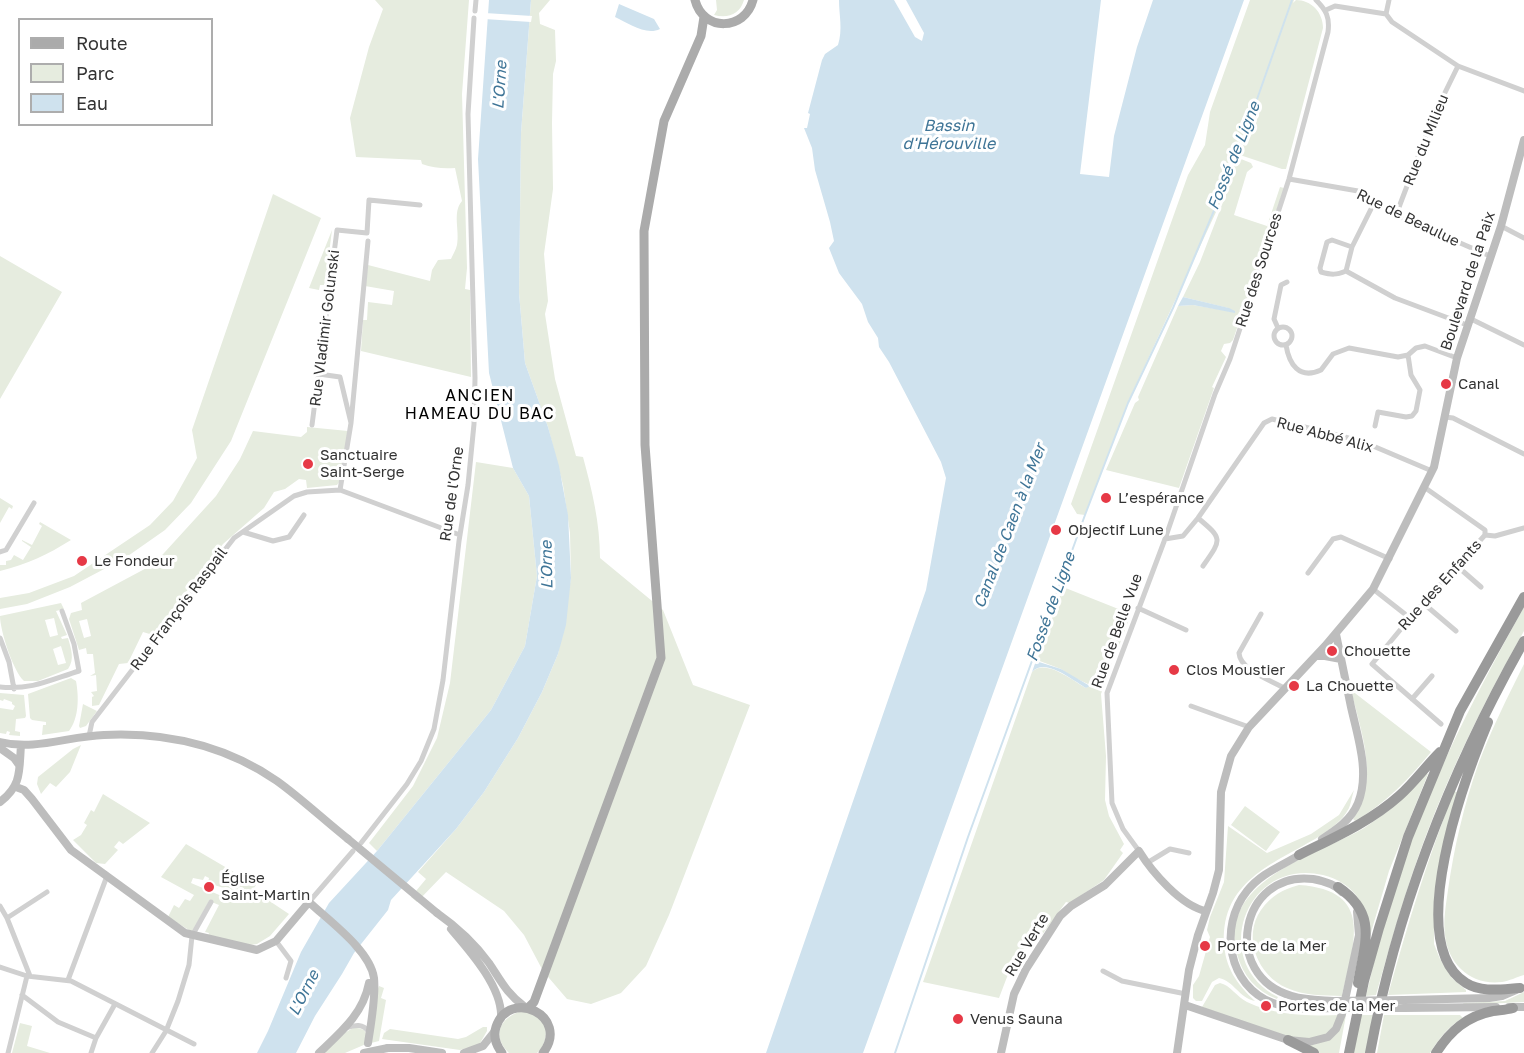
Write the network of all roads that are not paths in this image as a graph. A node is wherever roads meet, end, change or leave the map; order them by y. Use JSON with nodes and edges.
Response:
{"nodes":[{"id":1,"x":476,"y":0,"type":"edge"},
{"id":2,"x":695,"y":0,"type":"edge"},
{"id":3,"x":753,"y":0,"type":"edge"},
{"id":4,"x":1316,"y":0,"type":"edge"},
{"id":5,"x":1389,"y":0,"type":"edge"},
{"id":6,"x":1326,"y":10,"type":"junction"},
{"id":7,"x":1386,"y":14,"type":"junction"},
{"id":8,"x":704,"y":17,"type":"junction"},
{"id":9,"x":717,"y":24,"type":"junction"},
{"id":10,"x":701,"y":36,"type":"junction"},
{"id":11,"x":1458,"y":66,"type":"junction"},
{"id":12,"x":1524,"y":91,"type":"edge"},
{"id":13,"x":1524,"y":140,"type":"edge"},
{"id":14,"x":1289,"y":179,"type":"junction"},
{"id":15,"x":1374,"y":203,"type":"junction"},
{"id":16,"x":420,"y":205,"type":"dead end"},
{"id":17,"x":1396,"y":215,"type":"junction"},
{"id":18,"x":1501,"y":226,"type":"junction"},
{"id":19,"x":1524,"y":238,"type":"edge"},
{"id":20,"x":368,"y":241,"type":"dead end"},
{"id":21,"x":1352,"y":247,"type":"junction"},
{"id":22,"x":1490,"y":256,"type":"junction"},
{"id":23,"x":1346,"y":271,"type":"junction"},
{"id":24,"x":1287,"y":282,"type":"dead end"},
{"id":25,"x":1468,"y":321,"type":"junction"},
{"id":26,"x":1278,"y":328,"type":"junction"},
{"id":27,"x":1286,"y":345,"type":"junction"},
{"id":28,"x":1524,"y":345,"type":"edge"},
{"id":29,"x":1408,"y":355,"type":"junction"},
{"id":30,"x":1457,"y":358,"type":"junction"},
{"id":31,"x":319,"y":374,"type":"junction"},
{"id":32,"x":1445,"y":417,"type":"junction"},
{"id":33,"x":351,"y":423,"type":"junction"},
{"id":34,"x":312,"y":425,"type":"dead end"},
{"id":35,"x":1375,"y":426,"type":"dead end"},
{"id":36,"x":1524,"y":454,"type":"edge"},
{"id":37,"x":1433,"y":469,"type":"junction"},
{"id":38,"x":1424,"y":487,"type":"junction"},
{"id":39,"x":340,"y":490,"type":"junction"},
{"id":40,"x":34,"y":503,"type":"dead end"},
{"id":41,"x":304,"y":515,"type":"dead end"},
{"id":42,"x":1198,"y":518,"type":"junction"},
{"id":43,"x":1524,"y":528,"type":"edge"},
{"id":44,"x":243,"y":532,"type":"junction"},
{"id":45,"x":460,"y":535,"type":"junction"},
{"id":46,"x":1485,"y":535,"type":"junction"},
{"id":47,"x":1165,"y":539,"type":"junction"},
{"id":48,"x":0,"y":552,"type":"edge"},
{"id":49,"x":1390,"y":559,"type":"junction"},
{"id":50,"x":1203,"y":566,"type":"dead end"},
{"id":51,"x":1457,"y":566,"type":"junction"},
{"id":52,"x":1308,"y":573,"type":"dead end"},
{"id":53,"x":1481,"y":587,"type":"dead end"},
{"id":54,"x":1373,"y":589,"type":"junction"},
{"id":55,"x":1524,"y":597,"type":"edge"},
{"id":56,"x":1423,"y":603,"type":"junction"},
{"id":57,"x":1138,"y":608,"type":"junction"},
{"id":58,"x":62,"y":611,"type":"dead end"},
{"id":59,"x":1261,"y":614,"type":"dead end"},
{"id":60,"x":1410,"y":618,"type":"junction"},
{"id":61,"x":1185,"y":630,"type":"dead end"},
{"id":62,"x":1456,"y":632,"type":"dead end"},
{"id":63,"x":1336,"y":634,"type":"junction"},
{"id":64,"x":0,"y":638,"type":"edge"},
{"id":65,"x":1524,"y":641,"type":"edge"},
{"id":66,"x":1316,"y":656,"type":"junction"},
{"id":67,"x":1341,"y":659,"type":"junction"},
{"id":68,"x":1432,"y":676,"type":"dead end"},
{"id":69,"x":0,"y":687,"type":"edge"},
{"id":70,"x":1284,"y":688,"type":"junction"},
{"id":71,"x":14,"y":689,"type":"junction"},
{"id":72,"x":1412,"y":699,"type":"junction"},
{"id":73,"x":1490,"y":702,"type":"junction"},
{"id":74,"x":1191,"y":706,"type":"dead end"},
{"id":75,"x":1441,"y":724,"type":"dead end"},
{"id":76,"x":1249,"y":727,"type":"junction"},
{"id":77,"x":89,"y":736,"type":"junction"},
{"id":78,"x":0,"y":742,"type":"edge"},
{"id":79,"x":21,"y":745,"type":"junction"},
{"id":80,"x":1444,"y":747,"type":"junction"},
{"id":81,"x":0,"y":748,"type":"edge"},
{"id":82,"x":20,"y":765,"type":"junction"},
{"id":83,"x":16,"y":787,"type":"junction"},
{"id":84,"x":0,"y":802,"type":"edge"},
{"id":85,"x":361,"y":843,"type":"dead end"},
{"id":86,"x":353,"y":851,"type":"dead end"},
{"id":87,"x":1139,"y":851,"type":"junction"},
{"id":88,"x":1189,"y":853,"type":"dead end"},
{"id":89,"x":1299,"y":855,"type":"junction"},
{"id":90,"x":1147,"y":863,"type":"junction"},
{"id":91,"x":107,"y":876,"type":"junction"},
{"id":92,"x":1338,"y":887,"type":"junction"},
{"id":93,"x":47,"y":892,"type":"dead end"},
{"id":94,"x":211,"y":902,"type":"dead end"},
{"id":95,"x":309,"y":902,"type":"junction"},
{"id":96,"x":0,"y":906,"type":"edge"},
{"id":97,"x":1206,"y":911,"type":"junction"},
{"id":98,"x":437,"y":913,"type":"junction"},
{"id":99,"x":7,"y":918,"type":"junction"},
{"id":100,"x":192,"y":936,"type":"junction"},
{"id":101,"x":276,"y":941,"type":"junction"},
{"id":102,"x":0,"y":967,"type":"edge"},
{"id":103,"x":372,"y":971,"type":"junction"},
{"id":104,"x":1103,"y":971,"type":"dead end"},
{"id":105,"x":29,"y":976,"type":"junction"},
{"id":106,"x":286,"y":978,"type":"dead end"},
{"id":107,"x":68,"y":980,"type":"junction"},
{"id":108,"x":1522,"y":987,"type":"edge"},
{"id":109,"x":1186,"y":994,"type":"junction"},
{"id":110,"x":22,"y":995,"type":"junction"},
{"id":111,"x":114,"y":1004,"type":"junction"},
{"id":112,"x":1404,"y":1004,"type":"junction"},
{"id":113,"x":1185,"y":1005,"type":"junction"},
{"id":114,"x":1333,"y":1005,"type":"junction"},
{"id":115,"x":531,"y":1007,"type":"junction"},
{"id":116,"x":1518,"y":1007,"type":"edge"},
{"id":117,"x":1356,"y":1016,"type":"junction"},
{"id":118,"x":501,"y":1018,"type":"junction"},
{"id":119,"x":345,"y":1028,"type":"junction"},
{"id":120,"x":166,"y":1031,"type":"junction"},
{"id":121,"x":495,"y":1031,"type":"junction"},
{"id":122,"x":96,"y":1038,"type":"junction"},
{"id":123,"x":369,"y":1038,"type":"joint"},
{"id":124,"x":1288,"y":1040,"type":"junction"},
{"id":125,"x":194,"y":1044,"type":"dead end"},
{"id":126,"x":545,"y":1052,"type":"edge"},
{"id":127,"x":8,"y":1053,"type":"edge"},
{"id":128,"x":91,"y":1053,"type":"edge"},
{"id":129,"x":152,"y":1053,"type":"edge"},
{"id":130,"x":319,"y":1053,"type":"edge"},
{"id":131,"x":364,"y":1053,"type":"edge"},
{"id":132,"x":442,"y":1053,"type":"edge"},
{"id":133,"x":464,"y":1053,"type":"edge"},
{"id":134,"x":502,"y":1053,"type":"edge"},
{"id":135,"x":1001,"y":1053,"type":"edge"},
{"id":136,"x":1177,"y":1053,"type":"edge"},
{"id":137,"x":1314,"y":1053,"type":"edge"},
{"id":138,"x":1349,"y":1053,"type":"edge"},
{"id":139,"x":1370,"y":1053,"type":"edge"},
{"id":140,"x":1436,"y":1053,"type":"edge"}],
"edges":[{"from":1,"to":45,"type":"street","name":"Rue de l'Orne"},
{"from":2,"to":8,"type":"main road"},
{"from":3,"to":9,"type":"main road"},
{"from":4,"to":6,"type":"street"},
{"from":5,"to":7,"type":"street"},
{"from":6,"to":7,"type":"street"},
{"from":6,"to":14,"type":"street","name":"Rue des Sources"},
{"from":7,"to":11,"type":"street"},
{"from":8,"to":9,"type":"main road"},
{"from":8,"to":10,"type":"main road"},
{"from":9,"to":10,"type":"main road"},
{"from":10,"to":115,"type":"main road"},
{"from":11,"to":12,"type":"street"},
{"from":11,"to":17,"type":"street","name":"Rue du Milieu"},
{"from":13,"to":18,"type":"street","name":"Boulevard de la Paix"},
{"from":14,"to":15,"type":"street","name":"Rue de Beaulue"},
{"from":14,"to":47,"type":"street","name":"Rue des Sources"},
{"from":15,"to":17,"type":"street","name":"Rue de Beaulue"},
{"from":15,"to":21,"type":"street"},
{"from":16,"to":31,"type":"street","name":"Rue Vladimir Golunski"},
{"from":17,"to":22,"type":"street","name":"Rue de Beaulue"},
{"from":18,"to":19,"type":"street"},
{"from":18,"to":22,"type":"street","name":"Boulevard de la Paix"},
{"from":20,"to":33,"type":"street"},
{"from":21,"to":23,"type":"street"},
{"from":21,"to":23,"type":"street"},
{"from":22,"to":25,"type":"street","name":"Boulevard de la Paix"},
{"from":23,"to":25,"type":"street"},
{"from":24,"to":26,"type":"street"},
{"from":25,"to":28,"type":"street"},
{"from":25,"to":30,"type":"street","name":"Boulevard de la Paix"},
{"from":26,"to":27,"type":"street"},
{"from":26,"to":27,"type":"street"},
{"from":27,"to":29,"type":"street"},
{"from":29,"to":30,"type":"street"},
{"from":29,"to":35,"type":"street"},
{"from":30,"to":32,"type":"street","name":"Boulevard de la Paix"},
{"from":31,"to":33,"type":"street"},
{"from":31,"to":34,"type":"street","name":"Rue Vladimir Golunski"},
{"from":32,"to":36,"type":"street"},
{"from":32,"to":37,"type":"street","name":"Boulevard de la Paix"},
{"from":33,"to":39,"type":"street"},
{"from":37,"to":38,"type":"street","name":"Boulevard de la Paix"},
{"from":37,"to":42,"type":"street","name":"Rue Abbé Alix"},
{"from":38,"to":46,"type":"street"},
{"from":38,"to":49,"type":"street","name":"Boulevard de la Paix"},
{"from":39,"to":44,"type":"street","name":"Rue François Raspail"},
{"from":39,"to":45,"type":"street","name":"Rue François Raspail"},
{"from":40,"to":48,"type":"street"},
{"from":41,"to":44,"type":"street"},
{"from":42,"to":47,"type":"street","name":"Rue Abbé Alix"},
{"from":42,"to":50,"type":"street"},
{"from":43,"to":46,"type":"street"},
{"from":44,"to":77,"type":"street","name":"Rue François Raspail"},
{"from":45,"to":85,"type":"street","name":"Rue de l'Orne"},
{"from":46,"to":51,"type":"street","name":"Rue des Enfants"},
{"from":47,"to":57,"type":"street","name":"Rue de Belle Vue"},
{"from":49,"to":52,"type":"street"},
{"from":49,"to":54,"type":"street","name":"Boulevard de la Paix"},
{"from":51,"to":53,"type":"street"},
{"from":51,"to":56,"type":"street","name":"Rue des Enfants"},
{"from":54,"to":60,"type":"street"},
{"from":54,"to":63,"type":"street","name":"Boulevard de la Paix"},
{"from":55,"to":80,"type":"highway"},
{"from":56,"to":60,"type":"street","name":"Rue des Enfants"},
{"from":56,"to":62,"type":"street"},
{"from":57,"to":61,"type":"street"},
{"from":57,"to":87,"type":"street","name":"Rue de Belle Vue"},
{"from":58,"to":71,"type":"street"},
{"from":59,"to":70,"type":"street"},
{"from":60,"to":72,"type":"street","name":"Rue des Enfants"},
{"from":63,"to":66,"type":"street","name":"Boulevard de la Paix"},
{"from":63,"to":67,"type":"street"},
{"from":64,"to":71,"type":"street"},
{"from":65,"to":73,"type":"highway"},
{"from":66,"to":67,"type":"street"},
{"from":66,"to":70,"type":"street","name":"Boulevard de la Paix"},
{"from":67,"to":89,"type":"street"},
{"from":68,"to":72,"type":"street"},
{"from":69,"to":71,"type":"street"},
{"from":70,"to":76,"type":"street","name":"Boulevard de la Paix"},
{"from":72,"to":75,"type":"street"},
{"from":73,"to":108,"type":"highway"},
{"from":73,"to":139,"type":"highway"},
{"from":74,"to":76,"type":"street"},
{"from":76,"to":97,"type":"street","name":"Boulevard de la Paix"},
{"from":77,"to":79,"type":"street"},
{"from":77,"to":98,"type":"street","bridge":true},
{"from":78,"to":79,"type":"street"},
{"from":79,"to":82,"type":"street"},
{"from":80,"to":89,"type":"highway"},
{"from":80,"to":117,"type":"highway"},
{"from":81,"to":82,"type":"street"},
{"from":82,"to":83,"type":"street"},
{"from":83,"to":84,"type":"street"},
{"from":83,"to":91,"type":"street"},
{"from":86,"to":95,"type":"street"},
{"from":87,"to":90,"type":"street","name":"Rue de Belle Vue"},
{"from":87,"to":135,"type":"street","name":"Rue Verte"},
{"from":88,"to":90,"type":"street"},
{"from":89,"to":114,"type":"street"},
{"from":90,"to":97,"type":"street","name":"Rue de Belle Vue"},
{"from":91,"to":100,"type":"street"},
{"from":91,"to":107,"type":"street"},
{"from":92,"to":114,"type":"street"},
{"from":92,"to":117,"type":"highway"},
{"from":92,"to":124,"type":"street"},
{"from":93,"to":99,"type":"street"},
{"from":94,"to":100,"type":"street"},
{"from":95,"to":101,"type":"street"},
{"from":95,"to":103,"type":"street"},
{"from":96,"to":99,"type":"street"},
{"from":97,"to":109,"type":"street","name":"Boulevard de la Paix"},
{"from":98,"to":115,"type":"street"},
{"from":98,"to":118,"type":"street"},
{"from":99,"to":105,"type":"street"},
{"from":100,"to":101,"type":"street"},
{"from":100,"to":120,"type":"street"},
{"from":101,"to":106,"type":"street"},
{"from":102,"to":105,"type":"street"},
{"from":103,"to":119,"type":"street"},
{"from":103,"to":123,"type":"street"},
{"from":104,"to":109,"type":"street"},
{"from":105,"to":107,"type":"street"},
{"from":105,"to":110,"type":"street"},
{"from":107,"to":111,"type":"street"},
{"from":108,"to":112,"type":"street"},
{"from":109,"to":113,"type":"street","name":"Boulevard de la Paix"},
{"from":110,"to":122,"type":"street"},
{"from":110,"to":127,"type":"street"},
{"from":111,"to":120,"type":"street"},
{"from":111,"to":122,"type":"street"},
{"from":112,"to":114,"type":"street","bridge":true},
{"from":112,"to":116,"type":"street"},
{"from":113,"to":124,"type":"street"},
{"from":113,"to":136,"type":"street","name":"Boulevard de la Paix"},
{"from":115,"to":118,"type":"main road"},
{"from":115,"to":126,"type":"main road"},
{"from":116,"to":140,"type":"highway"},
{"from":117,"to":138,"type":"highway"},
{"from":118,"to":121,"type":"main road"},
{"from":119,"to":123,"type":"street"},
{"from":119,"to":130,"type":"street"},
{"from":120,"to":125,"type":"street"},
{"from":120,"to":129,"type":"street"},
{"from":121,"to":133,"type":"street"},
{"from":121,"to":134,"type":"main road"},
{"from":122,"to":128,"type":"street"},
{"from":124,"to":137,"type":"highway"},
{"from":131,"to":132,"type":"street","bridge":true}]}
